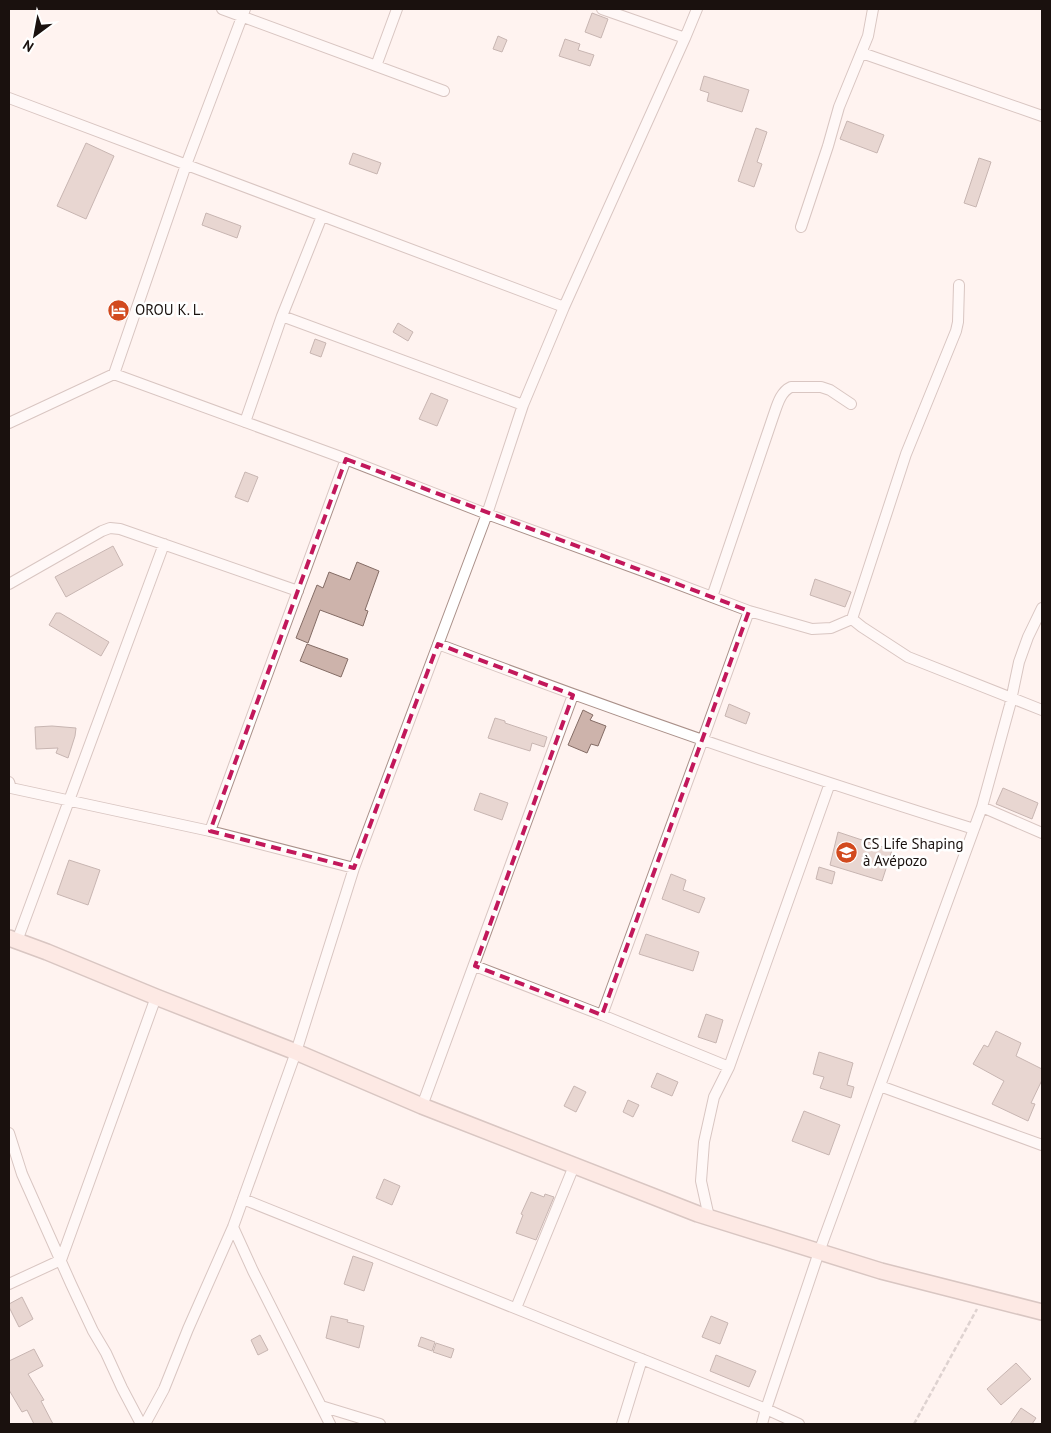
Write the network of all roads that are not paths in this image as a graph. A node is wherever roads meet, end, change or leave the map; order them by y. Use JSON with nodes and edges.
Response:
{"nodes":[{"id":1,"x":222,"y":9,"type":"edge"},
{"id":2,"x":397,"y":9,"type":"edge"},
{"id":3,"x":602,"y":9,"type":"edge"},
{"id":4,"x":696,"y":9,"type":"edge"},
{"id":5,"x":873,"y":9,"type":"edge"},
{"id":6,"x":244,"y":12,"type":"edge"},
{"id":7,"x":685,"y":38,"type":"junction"},
{"id":8,"x":862,"y":53,"type":"junction"},
{"id":9,"x":376,"y":66,"type":"junction"},
{"id":10,"x":444,"y":92,"type":"dead end"},
{"id":11,"x":9,"y":98,"type":"edge"},
{"id":12,"x":1042,"y":116,"type":"edge"},
{"id":13,"x":186,"y":165,"type":"junction"},
{"id":14,"x":322,"y":216,"type":"junction"},
{"id":15,"x":801,"y":227,"type":"dead end"},
{"id":16,"x":959,"y":285,"type":"dead end"},
{"id":17,"x":564,"y":307,"type":"junction"},
{"id":18,"x":282,"y":316,"type":"junction"},
{"id":19,"x":114,"y":374,"type":"junction"},
{"id":20,"x":851,"y":404,"type":"dead end"},
{"id":21,"x":523,"y":405,"type":"junction"},
{"id":22,"x":245,"y":422,"type":"junction"},
{"id":23,"x":9,"y":423,"type":"edge"},
{"id":24,"x":346,"y":459,"type":"junction"},
{"id":25,"x":487,"y":514,"type":"junction"},
{"id":26,"x":164,"y":544,"type":"junction"},
{"id":27,"x":9,"y":584,"type":"edge"},
{"id":28,"x":298,"y":591,"type":"junction"},
{"id":29,"x":712,"y":598,"type":"junction"},
{"id":30,"x":1042,"y":608,"type":"edge"},
{"id":31,"x":749,"y":611,"type":"junction"},
{"id":32,"x":852,"y":618,"type":"junction"},
{"id":33,"x":438,"y":644,"type":"junction"},
{"id":34,"x":573,"y":695,"type":"junction"},
{"id":35,"x":1011,"y":698,"type":"junction"},
{"id":36,"x":1042,"y":710,"type":"edge"},
{"id":37,"x":704,"y":739,"type":"junction"},
{"id":38,"x":9,"y":782,"type":"edge"},
{"id":39,"x":830,"y":783,"type":"junction"},
{"id":40,"x":68,"y":800,"type":"junction"},
{"id":41,"x":982,"y":807,"type":"junction"},
{"id":42,"x":974,"y":829,"type":"junction"},
{"id":43,"x":210,"y":831,"type":"junction"},
{"id":44,"x":1042,"y":833,"type":"edge"},
{"id":45,"x":354,"y":868,"type":"junction"},
{"id":46,"x":13,"y":940,"type":"edge"},
{"id":47,"x":474,"y":966,"type":"junction"},
{"id":48,"x":156,"y":998,"type":"junction"},
{"id":49,"x":602,"y":1015,"type":"junction"},
{"id":50,"x":296,"y":1052,"type":"junction"},
{"id":51,"x":728,"y":1067,"type":"junction"},
{"id":52,"x":880,"y":1086,"type":"junction"},
{"id":53,"x":422,"y":1106,"type":"junction"},
{"id":54,"x":9,"y":1133,"type":"edge"},
{"id":55,"x":1042,"y":1145,"type":"edge"},
{"id":56,"x":574,"y":1166,"type":"junction"},
{"id":57,"x":243,"y":1199,"type":"junction"},
{"id":58,"x":709,"y":1217,"type":"junction"},
{"id":59,"x":233,"y":1227,"type":"junction"},
{"id":60,"x":819,"y":1252,"type":"junction"},
{"id":61,"x":61,"y":1260,"type":"junction"},
{"id":62,"x":9,"y":1284,"type":"edge"},
{"id":63,"x":516,"y":1308,"type":"junction"},
{"id":64,"x":1042,"y":1312,"type":"edge"},
{"id":65,"x":642,"y":1359,"type":"junction"},
{"id":66,"x":322,"y":1406,"type":"junction"},
{"id":67,"x":766,"y":1408,"type":"junction"},
{"id":68,"x":141,"y":1424,"type":"edge"},
{"id":69,"x":145,"y":1424,"type":"edge"},
{"id":70,"x":330,"y":1424,"type":"edge"},
{"id":71,"x":380,"y":1424,"type":"edge"},
{"id":72,"x":622,"y":1424,"type":"edge"},
{"id":73,"x":762,"y":1424,"type":"edge"},
{"id":74,"x":799,"y":1424,"type":"edge"}],
"edges":[{"from":1,"to":6,"type":"street"},
{"from":2,"to":9,"type":"street"},
{"from":3,"to":7,"type":"street"},
{"from":4,"to":7,"type":"street"},
{"from":5,"to":8,"type":"street"},
{"from":6,"to":9,"type":"street"},
{"from":6,"to":13,"type":"street"},
{"from":7,"to":17,"type":"street"},
{"from":8,"to":12,"type":"street"},
{"from":8,"to":15,"type":"street"},
{"from":9,"to":10,"type":"street"},
{"from":11,"to":13,"type":"street"},
{"from":13,"to":14,"type":"street"},
{"from":13,"to":19,"type":"street"},
{"from":14,"to":17,"type":"street"},
{"from":14,"to":18,"type":"street"},
{"from":16,"to":32,"type":"street"},
{"from":17,"to":21,"type":"street"},
{"from":18,"to":21,"type":"street"},
{"from":18,"to":22,"type":"street"},
{"from":19,"to":22,"type":"street"},
{"from":19,"to":23,"type":"street"},
{"from":20,"to":29,"type":"street"},
{"from":21,"to":25,"type":"street"},
{"from":22,"to":24,"type":"street"},
{"from":24,"to":25,"type":"street"},
{"from":24,"to":28,"type":"street"},
{"from":25,"to":29,"type":"street"},
{"from":25,"to":33,"type":"street"},
{"from":26,"to":27,"type":"street"},
{"from":26,"to":28,"type":"street"},
{"from":26,"to":40,"type":"street"},
{"from":28,"to":43,"type":"street"},
{"from":29,"to":31,"type":"street"},
{"from":30,"to":35,"type":"street"},
{"from":31,"to":32,"type":"street"},
{"from":31,"to":37,"type":"street"},
{"from":32,"to":35,"type":"street"},
{"from":33,"to":34,"type":"street"},
{"from":33,"to":45,"type":"street"},
{"from":34,"to":37,"type":"street"},
{"from":34,"to":47,"type":"street"},
{"from":35,"to":36,"type":"street"},
{"from":35,"to":41,"type":"street"},
{"from":37,"to":39,"type":"street"},
{"from":37,"to":49,"type":"street"},
{"from":38,"to":40,"type":"street"},
{"from":39,"to":42,"type":"street"},
{"from":39,"to":51,"type":"street"},
{"from":40,"to":43,"type":"street"},
{"from":40,"to":46,"type":"street"},
{"from":41,"to":42,"type":"street"},
{"from":41,"to":44,"type":"street"},
{"from":42,"to":52,"type":"street"},
{"from":43,"to":45,"type":"street"},
{"from":45,"to":50,"type":"street"},
{"from":46,"to":48,"type":"street"},
{"from":47,"to":49,"type":"street"},
{"from":47,"to":53,"type":"street"},
{"from":48,"to":50,"type":"street"},
{"from":48,"to":61,"type":"street"},
{"from":49,"to":51,"type":"street"},
{"from":50,"to":53,"type":"street"},
{"from":50,"to":57,"type":"street"},
{"from":51,"to":58,"type":"street"},
{"from":52,"to":55,"type":"street"},
{"from":52,"to":60,"type":"street"},
{"from":53,"to":56,"type":"street"},
{"from":54,"to":61,"type":"street"},
{"from":56,"to":58,"type":"street"},
{"from":56,"to":63,"type":"street"},
{"from":57,"to":59,"type":"street"},
{"from":57,"to":63,"type":"street"},
{"from":58,"to":60,"type":"street"},
{"from":59,"to":66,"type":"street"},
{"from":59,"to":69,"type":"street"},
{"from":60,"to":64,"type":"street"},
{"from":60,"to":67,"type":"street"},
{"from":61,"to":62,"type":"street"},
{"from":61,"to":68,"type":"street"},
{"from":63,"to":65,"type":"street"},
{"from":65,"to":67,"type":"street"},
{"from":65,"to":72,"type":"street"},
{"from":66,"to":70,"type":"street"},
{"from":66,"to":71,"type":"street"},
{"from":67,"to":73,"type":"street"},
{"from":67,"to":74,"type":"street"}]}
